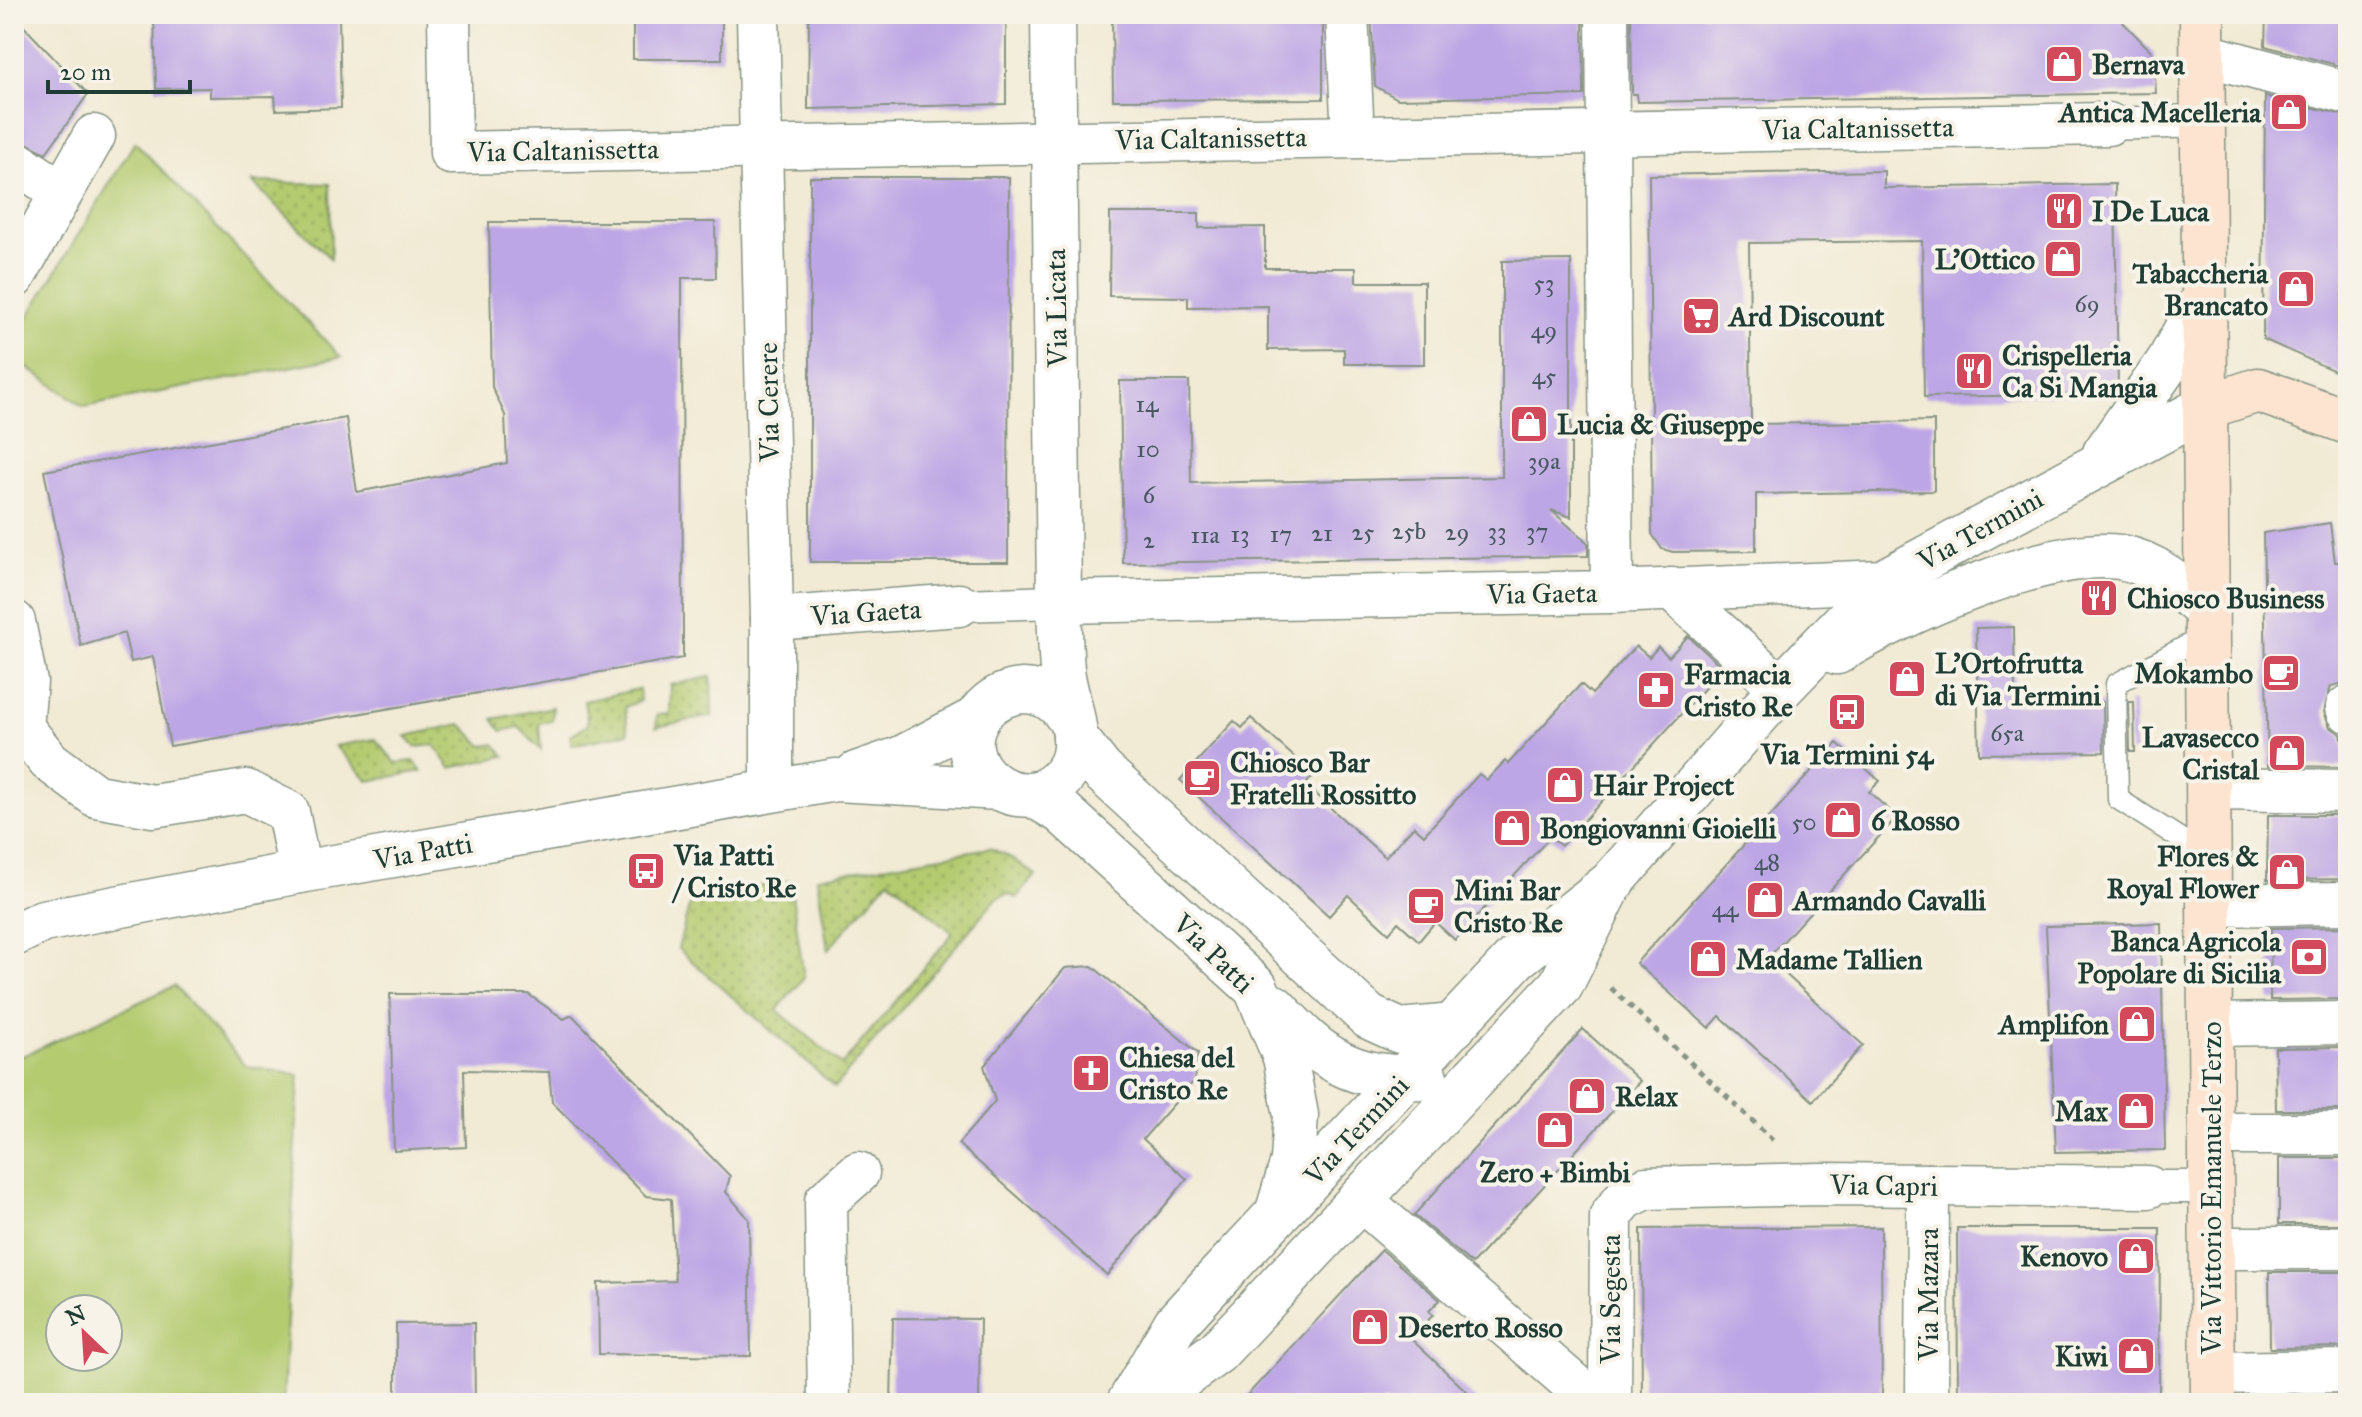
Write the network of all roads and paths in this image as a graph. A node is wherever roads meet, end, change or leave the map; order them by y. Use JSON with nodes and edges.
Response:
{"nodes":[{"id":1,"x":449,"y":14,"type":"edge"},
{"id":2,"x":758,"y":14,"type":"edge"},
{"id":3,"x":1053,"y":14,"type":"edge"},
{"id":4,"x":1347,"y":14,"type":"edge"},
{"id":5,"x":1607,"y":14,"type":"edge"},
{"id":6,"x":2202,"y":34,"type":"edge"},
{"id":7,"x":2348,"y":93,"type":"edge"},
{"id":8,"x":2203,"y":121,"type":"junction"},
{"id":9,"x":2108,"y":124,"type":"joint"},
{"id":10,"x":1610,"y":132,"type":"junction"},
{"id":11,"x":94,"y":136,"type":"dead end"},
{"id":12,"x":1353,"y":136,"type":"junction"},
{"id":13,"x":1054,"y":141,"type":"junction"},
{"id":14,"x":762,"y":146,"type":"junction"},
{"id":15,"x":14,"y":161,"type":"edge"},
{"id":16,"x":62,"y":192,"type":"junction"},
{"id":17,"x":14,"y":277,"type":"edge"},
{"id":18,"x":2204,"y":297,"type":"junction"},
{"id":19,"x":2206,"y":407,"type":"junction"},
{"id":20,"x":2348,"y":422,"type":"edge"},
{"id":21,"x":2097,"y":465,"type":"junction"},
{"id":22,"x":1884,"y":581,"type":"junction"},
{"id":23,"x":1671,"y":589,"type":"junction"},
{"id":24,"x":1612,"y":592,"type":"junction"},
{"id":25,"x":1059,"y":602,"type":"junction"},
{"id":26,"x":959,"y":605,"type":"joint"},
{"id":27,"x":772,"y":619,"type":"junction"},
{"id":28,"x":14,"y":622,"type":"edge"},
{"id":29,"x":2208,"y":623,"type":"junction"},
{"id":30,"x":1781,"y":688,"type":"junction"},
{"id":31,"x":1015,"y":691,"type":"junction"},
{"id":32,"x":978,"y":717,"type":"junction"},
{"id":33,"x":18,"y":722,"type":"edge"},
{"id":34,"x":1074,"y":730,"type":"junction"},
{"id":35,"x":836,"y":780,"type":"junction"},
{"id":36,"x":2209,"y":789,"type":"junction"},
{"id":37,"x":772,"y":790,"type":"junction"},
{"id":38,"x":2348,"y":791,"type":"edge"},
{"id":39,"x":1016,"y":792,"type":"junction"},
{"id":40,"x":2209,"y":857,"type":"junction"},
{"id":41,"x":300,"y":872,"type":"junction"},
{"id":42,"x":1611,"y":883,"type":"junction"},
{"id":43,"x":2348,"y":903,"type":"edge"},
{"id":44,"x":2210,"y":905,"type":"junction"},
{"id":45,"x":14,"y":935,"type":"edge"},
{"id":46,"x":1576,"y":956,"type":"junction"},
{"id":47,"x":1256,"y":988,"type":"junction"},
{"id":48,"x":1369,"y":1017,"type":"junction"},
{"id":49,"x":2348,"y":1023,"type":"edge"},
{"id":50,"x":2210,"y":1025,"type":"junction"},
{"id":51,"x":1454,"y":1026,"type":"junction"},
{"id":52,"x":1476,"y":1075,"type":"junction"},
{"id":53,"x":1404,"y":1079,"type":"junction"},
{"id":54,"x":1296,"y":1115,"type":"junction"},
{"id":55,"x":1421,"y":1134,"type":"junction"},
{"id":56,"x":2211,"y":1134,"type":"junction"},
{"id":57,"x":2348,"y":1134,"type":"edge"},
{"id":58,"x":1324,"y":1164,"type":"junction"},
{"id":59,"x":858,"y":1173,"type":"dead end"},
{"id":60,"x":1820,"y":1184,"type":"junction"},
{"id":61,"x":1928,"y":1185,"type":"junction"},
{"id":62,"x":2148,"y":1187,"type":"joint"},
{"id":63,"x":2211,"y":1187,"type":"junction"},
{"id":64,"x":1360,"y":1199,"type":"junction"},
{"id":65,"x":1624,"y":1199,"type":"joint"},
{"id":66,"x":1276,"y":1216,"type":"junction"},
{"id":67,"x":2212,"y":1248,"type":"junction"},
{"id":68,"x":2348,"y":1248,"type":"edge"},
{"id":69,"x":2348,"y":1371,"type":"edge"},
{"id":70,"x":2212,"y":1388,"type":"edge"},
{"id":71,"x":829,"y":1403,"type":"edge"},
{"id":72,"x":1129,"y":1403,"type":"edge"},
{"id":73,"x":1147,"y":1403,"type":"edge"},
{"id":74,"x":1595,"y":1403,"type":"edge"},
{"id":75,"x":1610,"y":1403,"type":"edge"},
{"id":76,"x":1927,"y":1403,"type":"edge"}],
"edges":[{"from":1,"to":14,"type":"street","name":"Via Caltanissetta"},
{"from":2,"to":14,"type":"street","name":"Via Cerere"},
{"from":3,"to":13,"type":"street","name":"Via Licata"},
{"from":4,"to":12,"type":"street"},
{"from":5,"to":10,"type":"street","name":"Via Gaeta"},
{"from":6,"to":7,"type":"street"},
{"from":6,"to":8,"type":"main road","name":"Via Vittorio Emanuele Terzo"},
{"from":8,"to":9,"type":"street"},
{"from":8,"to":18,"type":"main road","name":"Via Vittorio Emanuele Terzo"},
{"from":9,"to":10,"type":"street","name":"Via Caltanissetta"},
{"from":10,"to":12,"type":"street","name":"Via Caltanissetta"},
{"from":10,"to":24,"type":"street","name":"Via Gaeta"},
{"from":11,"to":16,"type":"street"},
{"from":12,"to":13,"type":"street","name":"Via Caltanissetta"},
{"from":13,"to":14,"type":"street","name":"Via Caltanissetta"},
{"from":13,"to":25,"type":"street","name":"Via Licata"},
{"from":14,"to":27,"type":"street","name":"Via Cerere"},
{"from":15,"to":16,"type":"street"},
{"from":16,"to":17,"type":"street"},
{"from":18,"to":19,"type":"main road","name":"Via Vittorio Emanuele Terzo"},
{"from":18,"to":21,"type":"street"},
{"from":19,"to":20,"type":"main road"},
{"from":19,"to":21,"type":"street","name":"Via Termini"},
{"from":19,"to":29,"type":"main road","name":"Via Vittorio Emanuele Terzo"},
{"from":21,"to":22,"type":"street","name":"Via Termini"},
{"from":22,"to":23,"type":"street"},
{"from":22,"to":30,"type":"street","name":"Via Termini"},
{"from":23,"to":24,"type":"street"},
{"from":23,"to":30,"type":"street"},
{"from":24,"to":25,"type":"street","name":"Via Gaeta"},
{"from":25,"to":26,"type":"street"},
{"from":25,"to":31,"type":"street"},
{"from":25,"to":34,"type":"street","name":"Via Licata"},
{"from":26,"to":27,"type":"street","name":"Via Gaeta"},
{"from":27,"to":37,"type":"street","name":"Via Cerere"},
{"from":28,"to":33,"type":"street"},
{"from":29,"to":30,"type":"street","name":"Via Termini"},
{"from":29,"to":36,"type":"main road","name":"Via Vittorio Emanuele Terzo"},
{"from":29,"to":40,"type":"lane"},
{"from":30,"to":42,"type":"street","name":"Via Termini"},
{"from":31,"to":32,"type":"street"},
{"from":31,"to":34,"type":"street"},
{"from":32,"to":35,"type":"street"},
{"from":32,"to":39,"type":"street"},
{"from":33,"to":41,"type":"street"},
{"from":34,"to":39,"type":"street"},
{"from":34,"to":48,"type":"street","name":"Via Patti"},
{"from":35,"to":37,"type":"street","name":"Via Patti"},
{"from":35,"to":39,"type":"street"},
{"from":36,"to":38,"type":"street"},
{"from":36,"to":40,"type":"main road","name":"Via Vittorio Emanuele Terzo"},
{"from":37,"to":41,"type":"street","name":"Via Patti"},
{"from":39,"to":47,"type":"street","name":"Via Patti"},
{"from":40,"to":44,"type":"main road","name":"Via Vittorio Emanuele Terzo"},
{"from":41,"to":45,"type":"street","name":"Via Patti"},
{"from":42,"to":46,"type":"street","name":"Via Termini"},
{"from":42,"to":51,"type":"street","name":"Via Termini"},
{"from":43,"to":44,"type":"street"},
{"from":44,"to":50,"type":"main road","name":"Via Vittorio Emanuele Terzo"},
{"from":46,"to":52,"type":"street","name":"Via Termini"},
{"from":46,"to":60,"type":"path"},
{"from":47,"to":53,"type":"street"},
{"from":47,"to":54,"type":"street","name":"Via Patti"},
{"from":48,"to":51,"type":"street","name":"Via Patti"},
{"from":48,"to":53,"type":"street"},
{"from":49,"to":50,"type":"street"},
{"from":50,"to":56,"type":"main road","name":"Via Vittorio Emanuele Terzo"},
{"from":51,"to":53,"type":"street","name":"Via Termini"},
{"from":52,"to":53,"type":"street"},
{"from":52,"to":55,"type":"street","name":"Via Termini"},
{"from":53,"to":55,"type":"street"},
{"from":53,"to":58,"type":"street","name":"Via Termini"},
{"from":54,"to":58,"type":"street"},
{"from":54,"to":66,"type":"street","name":"Via Patti"},
{"from":55,"to":64,"type":"street","name":"Via Termini"},
{"from":56,"to":57,"type":"street"},
{"from":56,"to":63,"type":"main road","name":"Via Vittorio Emanuele Terzo"},
{"from":58,"to":64,"type":"street"},
{"from":58,"to":66,"type":"street","name":"Via Termini"},
{"from":59,"to":71,"type":"street"},
{"from":60,"to":61,"type":"street","name":"Via Capri"},
{"from":60,"to":65,"type":"street","name":"Via Capri"},
{"from":61,"to":62,"type":"street","name":"Via Capri"},
{"from":61,"to":76,"type":"street","name":"Via Mazara"},
{"from":62,"to":63,"type":"street"},
{"from":63,"to":67,"type":"main road","name":"Via Vittorio Emanuele Terzo"},
{"from":64,"to":73,"type":"street","name":"Via Termini"},
{"from":64,"to":74,"type":"street"},
{"from":65,"to":75,"type":"street","name":"Via Segesta"},
{"from":66,"to":72,"type":"street","name":"Via Termini"},
{"from":67,"to":68,"type":"street"},
{"from":67,"to":70,"type":"main road","name":"Via Vittorio Emanuele Terzo"},
{"from":69,"to":70,"type":"street"}]}
